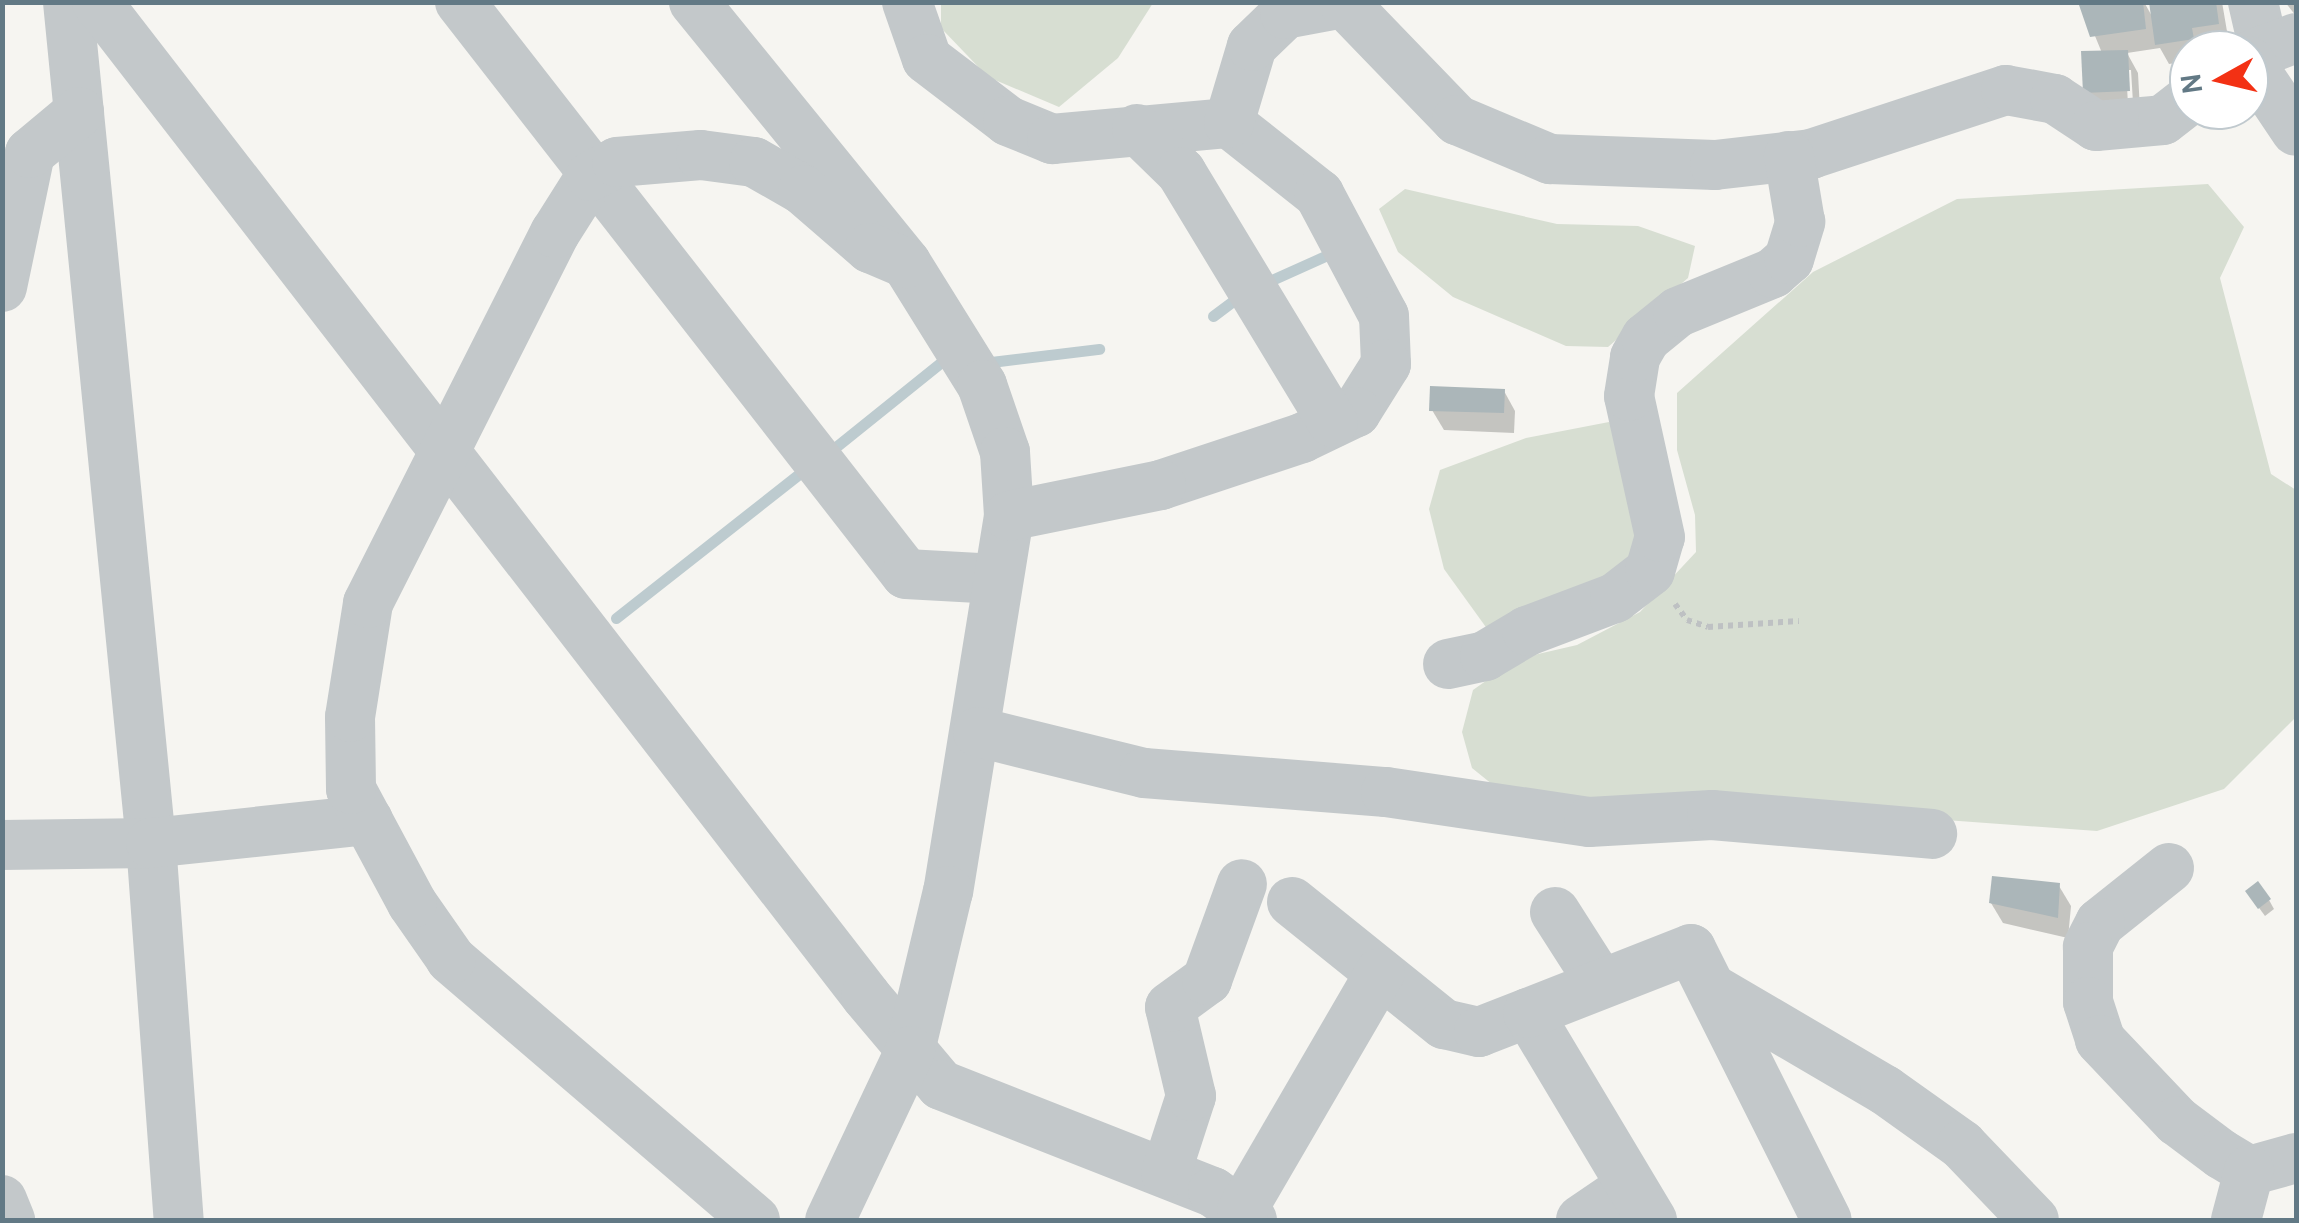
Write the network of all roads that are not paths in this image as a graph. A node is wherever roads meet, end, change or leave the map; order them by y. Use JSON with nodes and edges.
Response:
{"nodes":[{"id":1,"x":70,"y":2,"type":"edge"},
{"id":2,"x":97,"y":2,"type":"edge"},
{"id":3,"x":460,"y":2,"type":"edge"},
{"id":4,"x":694,"y":2,"type":"edge"},
{"id":5,"x":906,"y":2,"type":"edge"},
{"id":6,"x":2253,"y":2,"type":"edge"},
{"id":7,"x":2260,"y":30,"type":"edge"},
{"id":8,"x":2269,"y":61,"type":"edge"},
{"id":9,"x":79,"y":112,"type":"junction"},
{"id":10,"x":2169,"y":116,"type":"edge"},
{"id":11,"x":1230,"y":123,"type":"junction"},
{"id":12,"x":1137,"y":129,"type":"junction"},
{"id":13,"x":2296,"y":131,"type":"edge"},
{"id":14,"x":1788,"y":156,"type":"junction"},
{"id":15,"x":591,"y":176,"type":"junction"},
{"id":16,"x":906,"y":264,"type":"junction"},
{"id":17,"x":2,"y":286,"type":"edge"},
{"id":18,"x":1334,"y":423,"type":"junction"},
{"id":19,"x":439,"y":470,"type":"junction"},
{"id":20,"x":1010,"y":516,"type":"junction"},
{"id":21,"x":997,"y":579,"type":"junction"},
{"id":22,"x":1448,"y":664,"type":"dead end"},
{"id":23,"x":978,"y":732,"type":"junction"},
{"id":24,"x":368,"y":820,"type":"junction"},
{"id":25,"x":1932,"y":834,"type":"dead end"},
{"id":26,"x":151,"y":843,"type":"junction"},
{"id":27,"x":2,"y":845,"type":"edge"},
{"id":28,"x":2169,"y":868,"type":"dead end"},
{"id":29,"x":1242,"y":884,"type":"dead end"},
{"id":30,"x":1292,"y":902,"type":"dead end"},
{"id":31,"x":1555,"y":912,"type":"dead end"},
{"id":32,"x":1380,"y":973,"type":"junction"},
{"id":33,"x":1601,"y":984,"type":"junction"},
{"id":34,"x":1711,"y":988,"type":"junction"},
{"id":35,"x":1528,"y":1013,"type":"junction"},
{"id":36,"x":902,"y":1066,"type":"junction"},
{"id":37,"x":2273,"y":1164,"type":"edge"},
{"id":38,"x":1166,"y":1173,"type":"junction"},
{"id":39,"x":2,"y":1200,"type":"edge"},
{"id":40,"x":1642,"y":1204,"type":"edge"},
{"id":41,"x":1230,"y":1217,"type":"edge"},
{"id":42,"x":10,"y":1220,"type":"edge"},
{"id":43,"x":178,"y":1220,"type":"edge"},
{"id":44,"x":755,"y":1220,"type":"edge"},
{"id":45,"x":830,"y":1220,"type":"edge"},
{"id":46,"x":1581,"y":1220,"type":"edge"},
{"id":47,"x":1827,"y":1220,"type":"edge"},
{"id":48,"x":2034,"y":1220,"type":"edge"},
{"id":49,"x":2236,"y":1220,"type":"edge"}],
"edges":[{"from":1,"to":9,"type":"street"},
{"from":1,"to":19,"type":"street"},
{"from":2,"to":19,"type":"street"},
{"from":3,"to":15,"type":"street"},
{"from":4,"to":16,"type":"street"},
{"from":5,"to":12,"type":"street"},
{"from":6,"to":7,"type":"street"},
{"from":8,"to":13,"type":"street"},
{"from":9,"to":17,"type":"street"},
{"from":9,"to":26,"type":"street"},
{"from":10,"to":14,"type":"street"},
{"from":11,"to":12,"type":"street"},
{"from":11,"to":14,"type":"street"},
{"from":11,"to":18,"type":"street"},
{"from":12,"to":18,"type":"street"},
{"from":14,"to":22,"type":"street"},
{"from":15,"to":16,"type":"street"},
{"from":15,"to":19,"type":"street"},
{"from":15,"to":21,"type":"street"},
{"from":16,"to":20,"type":"street"},
{"from":18,"to":20,"type":"street"},
{"from":19,"to":24,"type":"street"},
{"from":19,"to":36,"type":"street"},
{"from":20,"to":21,"type":"street"},
{"from":21,"to":23,"type":"street"},
{"from":23,"to":25,"type":"street"},
{"from":23,"to":36,"type":"street"},
{"from":24,"to":26,"type":"street"},
{"from":24,"to":44,"type":"street"},
{"from":26,"to":27,"type":"street"},
{"from":26,"to":43,"type":"street"},
{"from":28,"to":37,"type":"street"},
{"from":29,"to":38,"type":"street"},
{"from":30,"to":32,"type":"street"},
{"from":31,"to":33,"type":"street"},
{"from":32,"to":35,"type":"street"},
{"from":32,"to":41,"type":"street"},
{"from":33,"to":34,"type":"street"},
{"from":33,"to":35,"type":"street"},
{"from":34,"to":47,"type":"street"},
{"from":34,"to":48,"type":"street"},
{"from":35,"to":40,"type":"street"},
{"from":36,"to":38,"type":"street"},
{"from":36,"to":41,"type":"street"},
{"from":36,"to":45,"type":"street"},
{"from":37,"to":49,"type":"street"},
{"from":38,"to":41,"type":"street"},
{"from":39,"to":42,"type":"street"},
{"from":40,"to":46,"type":"street"}]}
